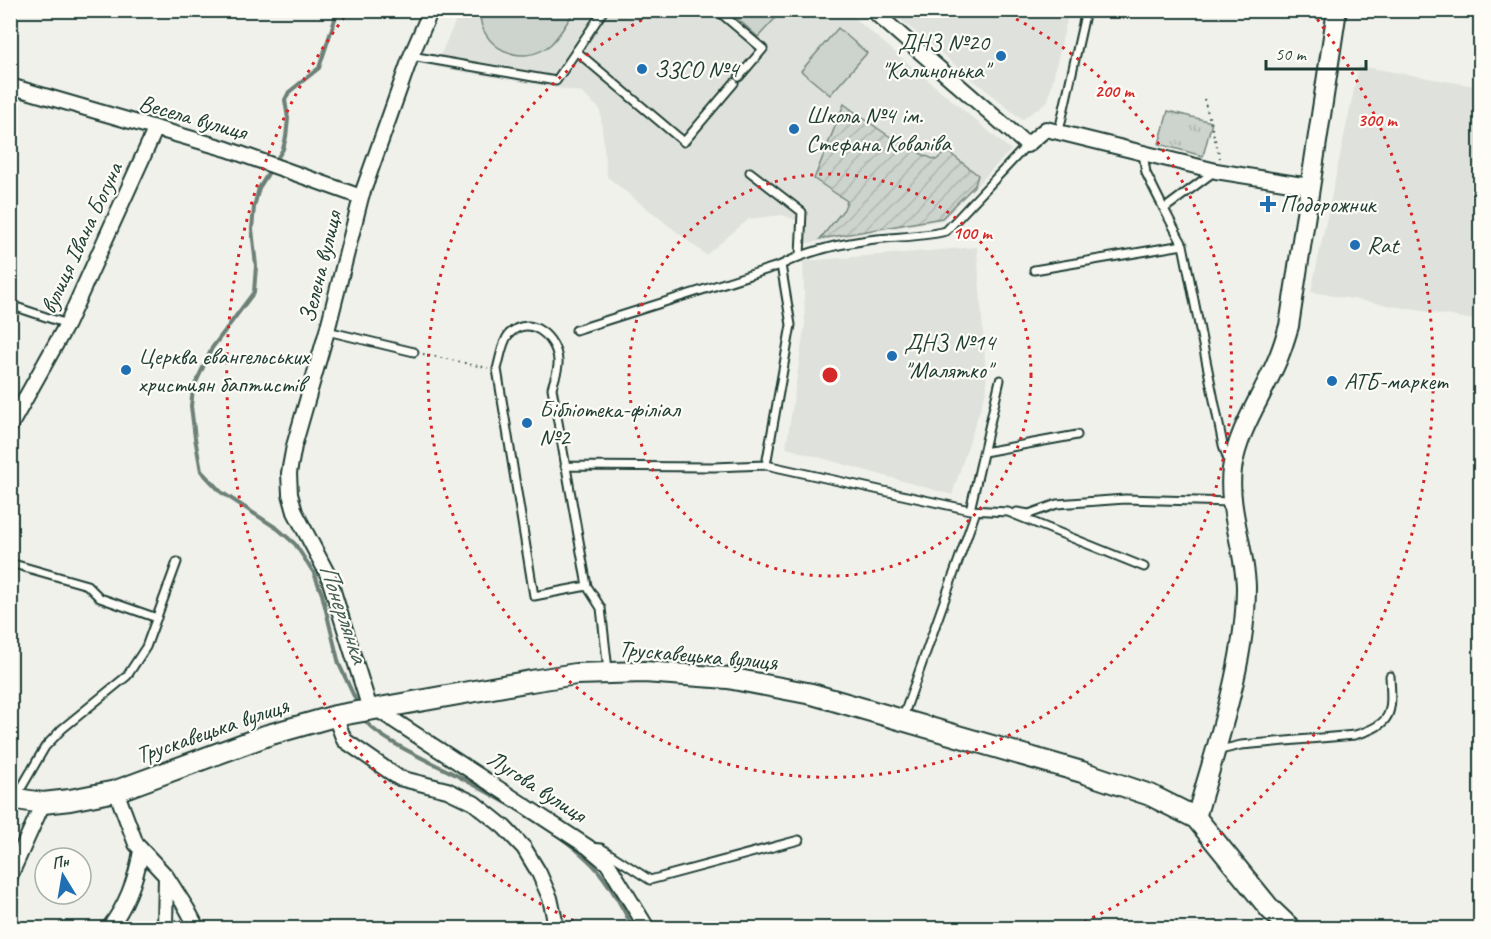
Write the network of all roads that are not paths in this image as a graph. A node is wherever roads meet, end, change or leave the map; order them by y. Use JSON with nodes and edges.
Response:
{"nodes":[{"id":1,"x":431,"y":10,"type":"edge"},
{"id":2,"x":604,"y":10,"type":"edge"},
{"id":3,"x":717,"y":10,"type":"edge"},
{"id":4,"x":872,"y":10,"type":"edge"},
{"id":5,"x":1086,"y":10,"type":"edge"},
{"id":6,"x":1337,"y":10,"type":"edge"},
{"id":7,"x":576,"y":51,"type":"junction"},
{"id":8,"x":411,"y":56,"type":"junction"},
{"id":9,"x":10,"y":86,"type":"edge"},
{"id":10,"x":155,"y":130,"type":"junction"},
{"id":11,"x":1059,"y":131,"type":"junction"},
{"id":12,"x":1027,"y":145,"type":"junction"},
{"id":13,"x":1142,"y":151,"type":"junction"},
{"id":14,"x":1220,"y":171,"type":"junction"},
{"id":15,"x":750,"y":172,"type":"dead end"},
{"id":16,"x":1309,"y":186,"type":"junction"},
{"id":17,"x":361,"y":197,"type":"junction"},
{"id":18,"x":1164,"y":209,"type":"junction"},
{"id":19,"x":1183,"y":245,"type":"junction"},
{"id":20,"x":800,"y":255,"type":"junction"},
{"id":21,"x":781,"y":265,"type":"junction"},
{"id":22,"x":1034,"y":270,"type":"dead end"},
{"id":23,"x":10,"y":304,"type":"edge"},
{"id":24,"x":67,"y":324,"type":"junction"},
{"id":25,"x":576,"y":330,"type":"dead end"},
{"id":26,"x":327,"y":331,"type":"junction"},
{"id":27,"x":414,"y":352,"type":"road end"},
{"id":28,"x":1000,"y":380,"type":"dead end"},
{"id":29,"x":10,"y":426,"type":"edge"},
{"id":30,"x":1077,"y":435,"type":"dead end"},
{"id":31,"x":984,"y":452,"type":"junction"},
{"id":32,"x":766,"y":465,"type":"junction"},
{"id":33,"x":565,"y":466,"type":"junction"},
{"id":34,"x":1232,"y":471,"type":"junction"},
{"id":35,"x":1233,"y":502,"type":"junction"},
{"id":36,"x":973,"y":510,"type":"junction"},
{"id":37,"x":1008,"y":512,"type":"junction"},
{"id":38,"x":10,"y":562,"type":"edge"},
{"id":39,"x":177,"y":562,"type":"dead end"},
{"id":40,"x":1144,"y":567,"type":"dead end"},
{"id":41,"x":587,"y":586,"type":"junction"},
{"id":42,"x":157,"y":618,"type":"junction"},
{"id":43,"x":608,"y":672,"type":"junction"},
{"id":44,"x":1390,"y":676,"type":"dead end"},
{"id":45,"x":359,"y":711,"type":"junction"},
{"id":46,"x":902,"y":720,"type":"junction"},
{"id":47,"x":1215,"y":751,"type":"junction"},
{"id":48,"x":116,"y":791,"type":"junction"},
{"id":49,"x":13,"y":799,"type":"edge"},
{"id":50,"x":43,"y":803,"type":"junction"},
{"id":51,"x":1196,"y":819,"type":"junction"},
{"id":52,"x":799,"y":840,"type":"dead end"},
{"id":53,"x":588,"y":847,"type":"junction"},
{"id":54,"x":141,"y":850,"type":"junction"},
{"id":55,"x":10,"y":876,"type":"edge"},
{"id":56,"x":166,"y":876,"type":"junction"},
{"id":57,"x":109,"y":928,"type":"edge"},
{"id":58,"x":165,"y":928,"type":"edge"},
{"id":59,"x":197,"y":928,"type":"edge"},
{"id":60,"x":554,"y":928,"type":"edge"},
{"id":61,"x":647,"y":928,"type":"edge"},
{"id":62,"x":1290,"y":928,"type":"edge"}],
"edges":[{"from":1,"to":8,"type":"street","name":"Зелена вулиця"},
{"from":2,"to":7,"type":"lane"},
{"from":3,"to":7,"type":"lane"},
{"from":4,"to":12,"type":"street"},
{"from":5,"to":11,"type":"lane"},
{"from":6,"to":16,"type":"street"},
{"from":7,"to":8,"type":"lane"},
{"from":8,"to":17,"type":"street","name":"Зелена вулиця"},
{"from":9,"to":10,"type":"street","name":"Весела вулиця"},
{"from":10,"to":17,"type":"street","name":"Весела вулиця"},
{"from":10,"to":24,"type":"street","name":"вулиця Івана Богуна"},
{"from":11,"to":12,"type":"street"},
{"from":11,"to":13,"type":"street"},
{"from":12,"to":20,"type":"lane"},
{"from":13,"to":14,"type":"street"},
{"from":13,"to":18,"type":"lane"},
{"from":14,"to":16,"type":"street"},
{"from":14,"to":18,"type":"lane"},
{"from":15,"to":20,"type":"lane"},
{"from":16,"to":34,"type":"street"},
{"from":17,"to":26,"type":"street","name":"Зелена вулиця"},
{"from":18,"to":19,"type":"lane"},
{"from":19,"to":22,"type":"lane"},
{"from":19,"to":34,"type":"lane"},
{"from":20,"to":21,"type":"lane"},
{"from":21,"to":25,"type":"lane"},
{"from":21,"to":32,"type":"lane"},
{"from":23,"to":24,"type":"lane"},
{"from":24,"to":29,"type":"street","name":"вулиця Івана Богуна"},
{"from":26,"to":27,"type":"lane"},
{"from":26,"to":45,"type":"street","name":"Зелена вулиця"},
{"from":28,"to":31,"type":"lane"},
{"from":30,"to":31,"type":"lane"},
{"from":31,"to":36,"type":"lane"},
{"from":32,"to":33,"type":"lane"},
{"from":32,"to":36,"type":"lane"},
{"from":33,"to":41,"type":"lane"},
{"from":33,"to":41,"type":"lane"},
{"from":34,"to":35,"type":"street"},
{"from":35,"to":37,"type":"lane"},
{"from":35,"to":47,"type":"street"},
{"from":36,"to":37,"type":"lane"},
{"from":36,"to":46,"type":"lane"},
{"from":37,"to":40,"type":"lane"},
{"from":38,"to":42,"type":"lane"},
{"from":39,"to":42,"type":"lane"},
{"from":41,"to":43,"type":"lane"},
{"from":42,"to":49,"type":"lane"},
{"from":43,"to":45,"type":"main road","name":"Трускавецька вулиця"},
{"from":43,"to":46,"type":"main road","name":"Трускавецька вулиця"},
{"from":44,"to":47,"type":"lane"},
{"from":45,"to":48,"type":"main road","name":"Трускавецька вулиця"},
{"from":45,"to":53,"type":"street","name":"Лугова вулиця"},
{"from":45,"to":60,"type":"street","name":"Лугова вулиця"},
{"from":46,"to":51,"type":"main road","name":"Трускавецька вулиця"},
{"from":47,"to":51,"type":"street"},
{"from":48,"to":50,"type":"main road","name":"Трускавецька вулиця"},
{"from":48,"to":54,"type":"street"},
{"from":49,"to":50,"type":"main road","name":"Трускавецька вулиця"},
{"from":50,"to":55,"type":"street"},
{"from":51,"to":62,"type":"main road","name":"Трускавецька вулиця"},
{"from":52,"to":53,"type":"lane"},
{"from":53,"to":61,"type":"street","name":"Лугова вулиця"},
{"from":54,"to":56,"type":"street"},
{"from":54,"to":57,"type":"street"},
{"from":56,"to":58,"type":"street"},
{"from":56,"to":59,"type":"street"}]}
